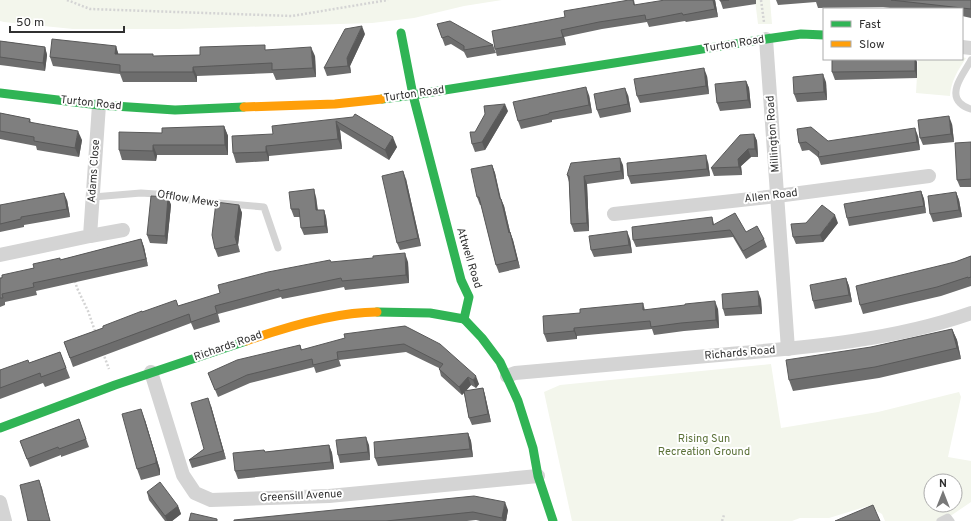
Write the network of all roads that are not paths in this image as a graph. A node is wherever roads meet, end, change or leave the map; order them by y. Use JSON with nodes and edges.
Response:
{"nodes":[{"id":1,"x":401,"y":33,"type":"dead end"},
{"id":2,"x":823,"y":35,"type":"edge"},
{"id":3,"x":766,"y":39,"type":"junction"},
{"id":4,"x":971,"y":60,"type":"edge"},
{"id":5,"x":0,"y":93,"type":"edge"},
{"id":6,"x":413,"y":95,"type":"junction"},
{"id":7,"x":99,"y":105,"type":"junction"},
{"id":8,"x":971,"y":109,"type":"edge"},
{"id":9,"x":929,"y":176,"type":"dead end"},
{"id":10,"x":777,"y":196,"type":"junction"},
{"id":11,"x":93,"y":197,"type":"junction"},
{"id":12,"x":614,"y":214,"type":"dead end"},
{"id":13,"x":123,"y":230,"type":"dead end"},
{"id":14,"x":90,"y":236,"type":"junction"},
{"id":15,"x":278,"y":248,"type":"dead end"},
{"id":16,"x":0,"y":255,"type":"edge"},
{"id":17,"x":971,"y":313,"type":"edge"},
{"id":18,"x":464,"y":319,"type":"junction"},
{"id":19,"x":788,"y":349,"type":"junction"},
{"id":20,"x":151,"y":372,"type":"junction"},
{"id":21,"x":507,"y":376,"type":"junction"},
{"id":22,"x":0,"y":428,"type":"edge"},
{"id":23,"x":538,"y":476,"type":"junction"},
{"id":24,"x":0,"y":502,"type":"edge"},
{"id":25,"x":6,"y":521,"type":"edge"},
{"id":26,"x":553,"y":521,"type":"edge"},
{"id":27,"x":940,"y":521,"type":"edge"},
{"id":28,"x":951,"y":521,"type":"edge"}],
"edges":[{"from":1,"to":6,"type":"street","name":"Attwell Road"},
{"from":2,"to":3,"type":"street","name":"Turton Road"},
{"from":3,"to":6,"type":"street","name":"Turton Road"},
{"from":3,"to":10,"type":"street","name":"Millington Road"},
{"from":4,"to":8,"type":"lane"},
{"from":5,"to":7,"type":"street","name":"Turton Road"},
{"from":6,"to":7,"type":"street","name":"Turton Road"},
{"from":6,"to":18,"type":"street","name":"Attwell Road"},
{"from":7,"to":11,"type":"street","name":"Adams Close"},
{"from":9,"to":10,"type":"street","name":"Allen Road"},
{"from":10,"to":12,"type":"street","name":"Allen Road"},
{"from":10,"to":19,"type":"street","name":"Millington Road"},
{"from":11,"to":14,"type":"street","name":"Adams Close"},
{"from":11,"to":15,"type":"lane","name":"Offlow Mews"},
{"from":13,"to":14,"type":"street"},
{"from":14,"to":16,"type":"street"},
{"from":17,"to":19,"type":"street","name":"Richards Road"},
{"from":18,"to":20,"type":"street","name":"Richards Road"},
{"from":18,"to":21,"type":"street"},
{"from":19,"to":21,"type":"street","name":"Richards Road"},
{"from":20,"to":22,"type":"street","name":"Richards Road"},
{"from":20,"to":23,"type":"street","name":"Greensill Avenue"},
{"from":21,"to":23,"type":"street"},
{"from":23,"to":26,"type":"street"},
{"from":24,"to":25,"type":"street"},
{"from":27,"to":28,"type":"lane"}]}
